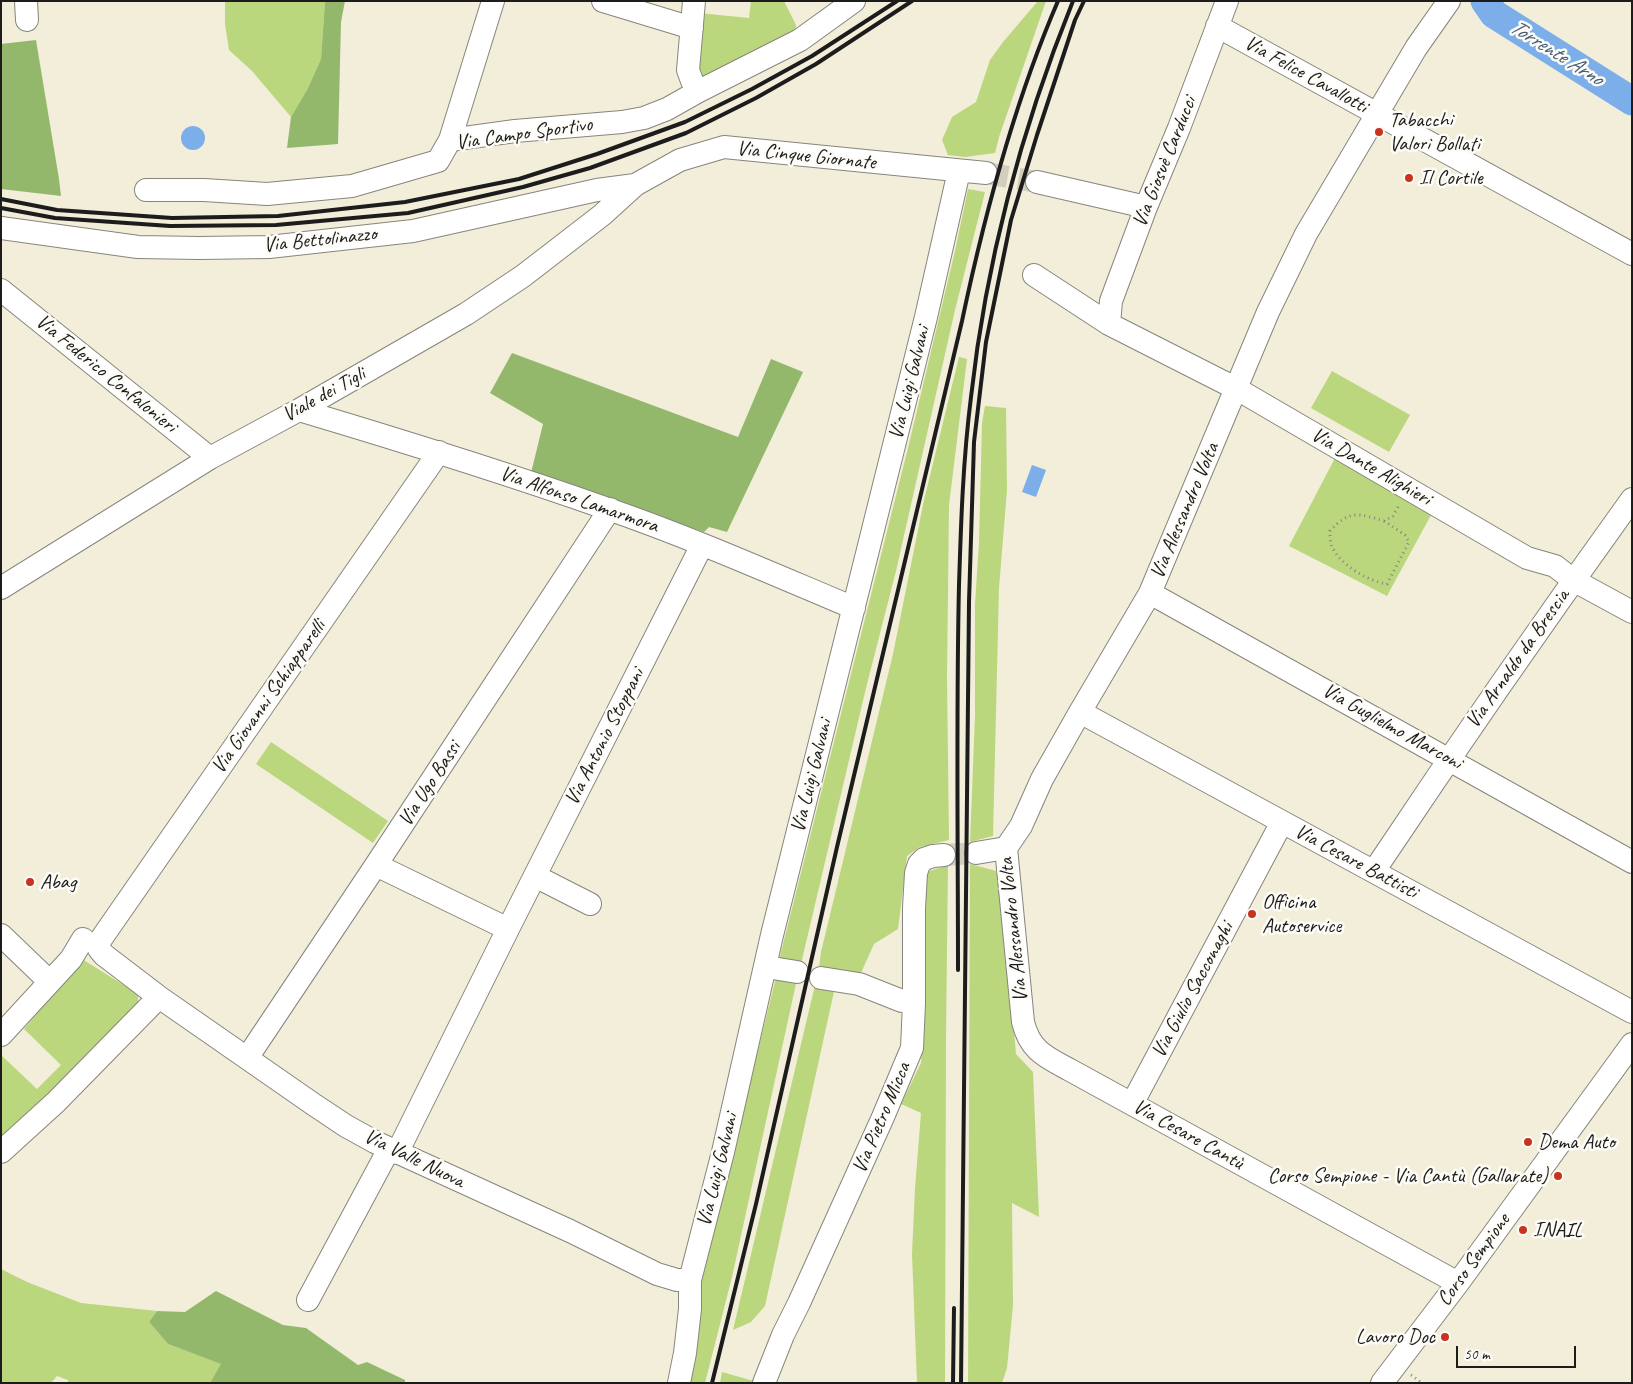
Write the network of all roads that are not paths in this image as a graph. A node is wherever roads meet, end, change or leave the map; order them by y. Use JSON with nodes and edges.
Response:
{"nodes":[{"id":1,"x":492,"y":1,"type":"edge"},
{"id":2,"x":694,"y":1,"type":"edge"},
{"id":3,"x":854,"y":1,"type":"edge"},
{"id":4,"x":1227,"y":1,"type":"edge"},
{"id":5,"x":1449,"y":1,"type":"edge"},
{"id":6,"x":605,"y":2,"type":"edge"},
{"id":7,"x":1218,"y":26,"type":"junction"},
{"id":8,"x":692,"y":28,"type":"junction"},
{"id":9,"x":699,"y":91,"type":"junction"},
{"id":10,"x":1377,"y":114,"type":"junction"},
{"id":11,"x":450,"y":140,"type":"junction"},
{"id":12,"x":959,"y":172,"type":"junction"},
{"id":13,"x":986,"y":173,"type":"tunnel mouth"},
{"id":14,"x":1037,"y":182,"type":"tunnel mouth"},
{"id":15,"x":635,"y":185,"type":"junction"},
{"id":16,"x":146,"y":190,"type":"dead end"},
{"id":17,"x":1146,"y":207,"type":"junction"},
{"id":18,"x":1,"y":228,"type":"edge"},
{"id":19,"x":1632,"y":254,"type":"edge"},
{"id":20,"x":1034,"y":275,"type":"dead end"},
{"id":21,"x":1,"y":290,"type":"edge"},
{"id":22,"x":1109,"y":324,"type":"junction"},
{"id":23,"x":1237,"y":389,"type":"junction"},
{"id":24,"x":299,"y":410,"type":"junction"},
{"id":25,"x":439,"y":452,"type":"junction"},
{"id":26,"x":210,"y":458,"type":"junction"},
{"id":27,"x":1632,"y":499,"type":"edge"},
{"id":28,"x":610,"y":509,"type":"junction"},
{"id":29,"x":702,"y":545,"type":"junction"},
{"id":30,"x":1573,"y":580,"type":"junction"},
{"id":31,"x":1,"y":588,"type":"edge"},
{"id":32,"x":1150,"y":593,"type":"junction"},
{"id":33,"x":854,"y":608,"type":"junction"},
{"id":34,"x":1632,"y":612,"type":"edge"},
{"id":35,"x":1080,"y":712,"type":"junction"},
{"id":36,"x":1449,"y":759,"type":"junction"},
{"id":37,"x":1282,"y":822,"type":"junction"},
{"id":38,"x":1006,"y":848,"type":"junction"},
{"id":39,"x":976,"y":854,"type":"tunnel mouth"},
{"id":40,"x":944,"y":855,"type":"tunnel mouth"},
{"id":41,"x":1632,"y":862,"type":"edge"},
{"id":42,"x":376,"y":866,"type":"junction"},
{"id":43,"x":1374,"y":871,"type":"junction"},
{"id":44,"x":535,"y":876,"type":"junction"},
{"id":45,"x":590,"y":904,"type":"dead end"},
{"id":46,"x":508,"y":929,"type":"junction"},
{"id":47,"x":1,"y":935,"type":"edge"},
{"id":48,"x":91,"y":940,"type":"junction"},
{"id":49,"x":766,"y":967,"type":"junction"},
{"id":50,"x":797,"y":972,"type":"dead end"},
{"id":51,"x":821,"y":978,"type":"dead end"},
{"id":52,"x":50,"y":982,"type":"junction"},
{"id":53,"x":159,"y":997,"type":"junction"},
{"id":54,"x":914,"y":1003,"type":"junction"},
{"id":55,"x":1632,"y":1012,"type":"edge"},
{"id":56,"x":1,"y":1035,"type":"edge"},
{"id":57,"x":1029,"y":1040,"type":"joint"},
{"id":58,"x":1632,"y":1044,"type":"edge"},
{"id":59,"x":247,"y":1058,"type":"junction"},
{"id":60,"x":1132,"y":1104,"type":"junction"},
{"id":61,"x":393,"y":1151,"type":"junction"},
{"id":62,"x":1,"y":1152,"type":"edge"},
{"id":63,"x":690,"y":1280,"type":"junction"},
{"id":64,"x":1458,"y":1282,"type":"junction"},
{"id":65,"x":308,"y":1300,"type":"dead end"},
{"id":66,"x":1384,"y":1381,"type":"edge"},
{"id":67,"x":679,"y":1383,"type":"edge"},
{"id":68,"x":764,"y":1383,"type":"edge"}],
"edges":[{"from":1,"to":11,"type":"street"},
{"from":2,"to":8,"type":"street"},
{"from":3,"to":9,"type":"street","name":"Via Campo Sportivo"},
{"from":4,"to":7,"type":"street","name":"Via Giosuè Carducci"},
{"from":5,"to":10,"type":"street","name":"Via Alessandro Volta"},
{"from":6,"to":8,"type":"street"},
{"from":7,"to":10,"type":"street","name":"Via Felice Cavallotti"},
{"from":7,"to":17,"type":"street","name":"Via Giosuè Carducci"},
{"from":8,"to":9,"type":"street"},
{"from":9,"to":11,"type":"street","name":"Via Campo Sportivo"},
{"from":10,"to":19,"type":"street","name":"Via Felice Cavallotti"},
{"from":10,"to":23,"type":"street","name":"Via Alessandro Volta"},
{"from":11,"to":16,"type":"street","name":"Via Campo Sportivo"},
{"from":12,"to":13,"type":"street","name":"Via Cinque Giornate"},
{"from":12,"to":15,"type":"street","name":"Via Cinque Giornate"},
{"from":12,"to":33,"type":"street","name":"Via Luigi Galvani"},
{"from":14,"to":17,"type":"street"},
{"from":15,"to":18,"type":"street","name":"Via Bettolinazzo"},
{"from":15,"to":24,"type":"street","name":"Viale dei Tigli"},
{"from":17,"to":22,"type":"street","name":"Via Giosuè Carducci"},
{"from":20,"to":22,"type":"street","name":"Via Dante Alighieri"},
{"from":21,"to":26,"type":"street","name":"Via Federico Confalonieri"},
{"from":22,"to":23,"type":"street","name":"Via Dante Alighieri"},
{"from":23,"to":30,"type":"street","name":"Via Dante Alighieri"},
{"from":23,"to":32,"type":"street","name":"Via Alessandro Volta"},
{"from":24,"to":25,"type":"street","name":"Via Alfonso Lamarmora"},
{"from":24,"to":26,"type":"street","name":"Viale dei Tigli"},
{"from":25,"to":28,"type":"street","name":"Via Alfonso Lamarmora"},
{"from":25,"to":48,"type":"street","name":"Via Giovanni Schiapparelli"},
{"from":26,"to":31,"type":"street","name":"Viale dei Tigli"},
{"from":27,"to":30,"type":"street","name":"Via Arnaldo da Brescia"},
{"from":28,"to":29,"type":"street","name":"Via Alfonso Lamarmora"},
{"from":28,"to":42,"type":"street","name":"Via Ugo Bassi"},
{"from":29,"to":33,"type":"street","name":"Via Alfonso Lamarmora"},
{"from":29,"to":44,"type":"street","name":"Via Antonio Stoppani"},
{"from":30,"to":34,"type":"street","name":"Via Dante Alighieri"},
{"from":30,"to":36,"type":"street","name":"Via Arnaldo da Brescia"},
{"from":32,"to":35,"type":"street","name":"Via Alessandro Volta"},
{"from":32,"to":36,"type":"street","name":"Via Guglielmo Marconi"},
{"from":33,"to":49,"type":"street","name":"Via Luigi Galvani"},
{"from":35,"to":37,"type":"street","name":"Via Cesare Battisti"},
{"from":35,"to":38,"type":"street","name":"Via Alessandro Volta"},
{"from":36,"to":41,"type":"street","name":"Via Guglielmo Marconi"},
{"from":36,"to":43,"type":"street","name":"Via Arnaldo da Brescia"},
{"from":37,"to":43,"type":"street","name":"Via Cesare Battisti"},
{"from":37,"to":60,"type":"street","name":"Via Giulio Sacconaghi"},
{"from":38,"to":39,"type":"street"},
{"from":38,"to":57,"type":"street","name":"Via Alessandro Volta"},
{"from":40,"to":54,"type":"street","name":"Via Pietro Micca"},
{"from":42,"to":46,"type":"street"},
{"from":42,"to":59,"type":"street","name":"Via Ugo Bassi"},
{"from":43,"to":55,"type":"street","name":"Via Cesare Battisti"},
{"from":44,"to":45,"type":"street"},
{"from":44,"to":46,"type":"street","name":"Via Antonio Stoppani"},
{"from":46,"to":61,"type":"street","name":"Via Antonio Stoppani"},
{"from":47,"to":52,"type":"street"},
{"from":48,"to":52,"type":"street","name":"Via Giovanni Schiapparelli"},
{"from":48,"to":53,"type":"street","name":"Via Valle Nuova"},
{"from":49,"to":50,"type":"street"},
{"from":49,"to":63,"type":"street","name":"Via Luigi Galvani"},
{"from":51,"to":54,"type":"street"},
{"from":52,"to":56,"type":"street","name":"Via Giovanni Schiapparelli"},
{"from":53,"to":59,"type":"street","name":"Via Valle Nuova"},
{"from":53,"to":62,"type":"street"},
{"from":54,"to":68,"type":"street","name":"Via Pietro Micca"},
{"from":57,"to":60,"type":"street","name":"Via Cesare Cantù"},
{"from":58,"to":64,"type":"street","name":"Corso Sempione"},
{"from":59,"to":61,"type":"street","name":"Via Valle Nuova"},
{"from":60,"to":64,"type":"street","name":"Via Cesare Cantù"},
{"from":61,"to":63,"type":"street","name":"Via Valle Nuova"},
{"from":61,"to":65,"type":"street","name":"Via Antonio Stoppani"},
{"from":63,"to":67,"type":"street","name":"Via Luigi Galvani"},
{"from":64,"to":66,"type":"street","name":"Corso Sempione"}]}
